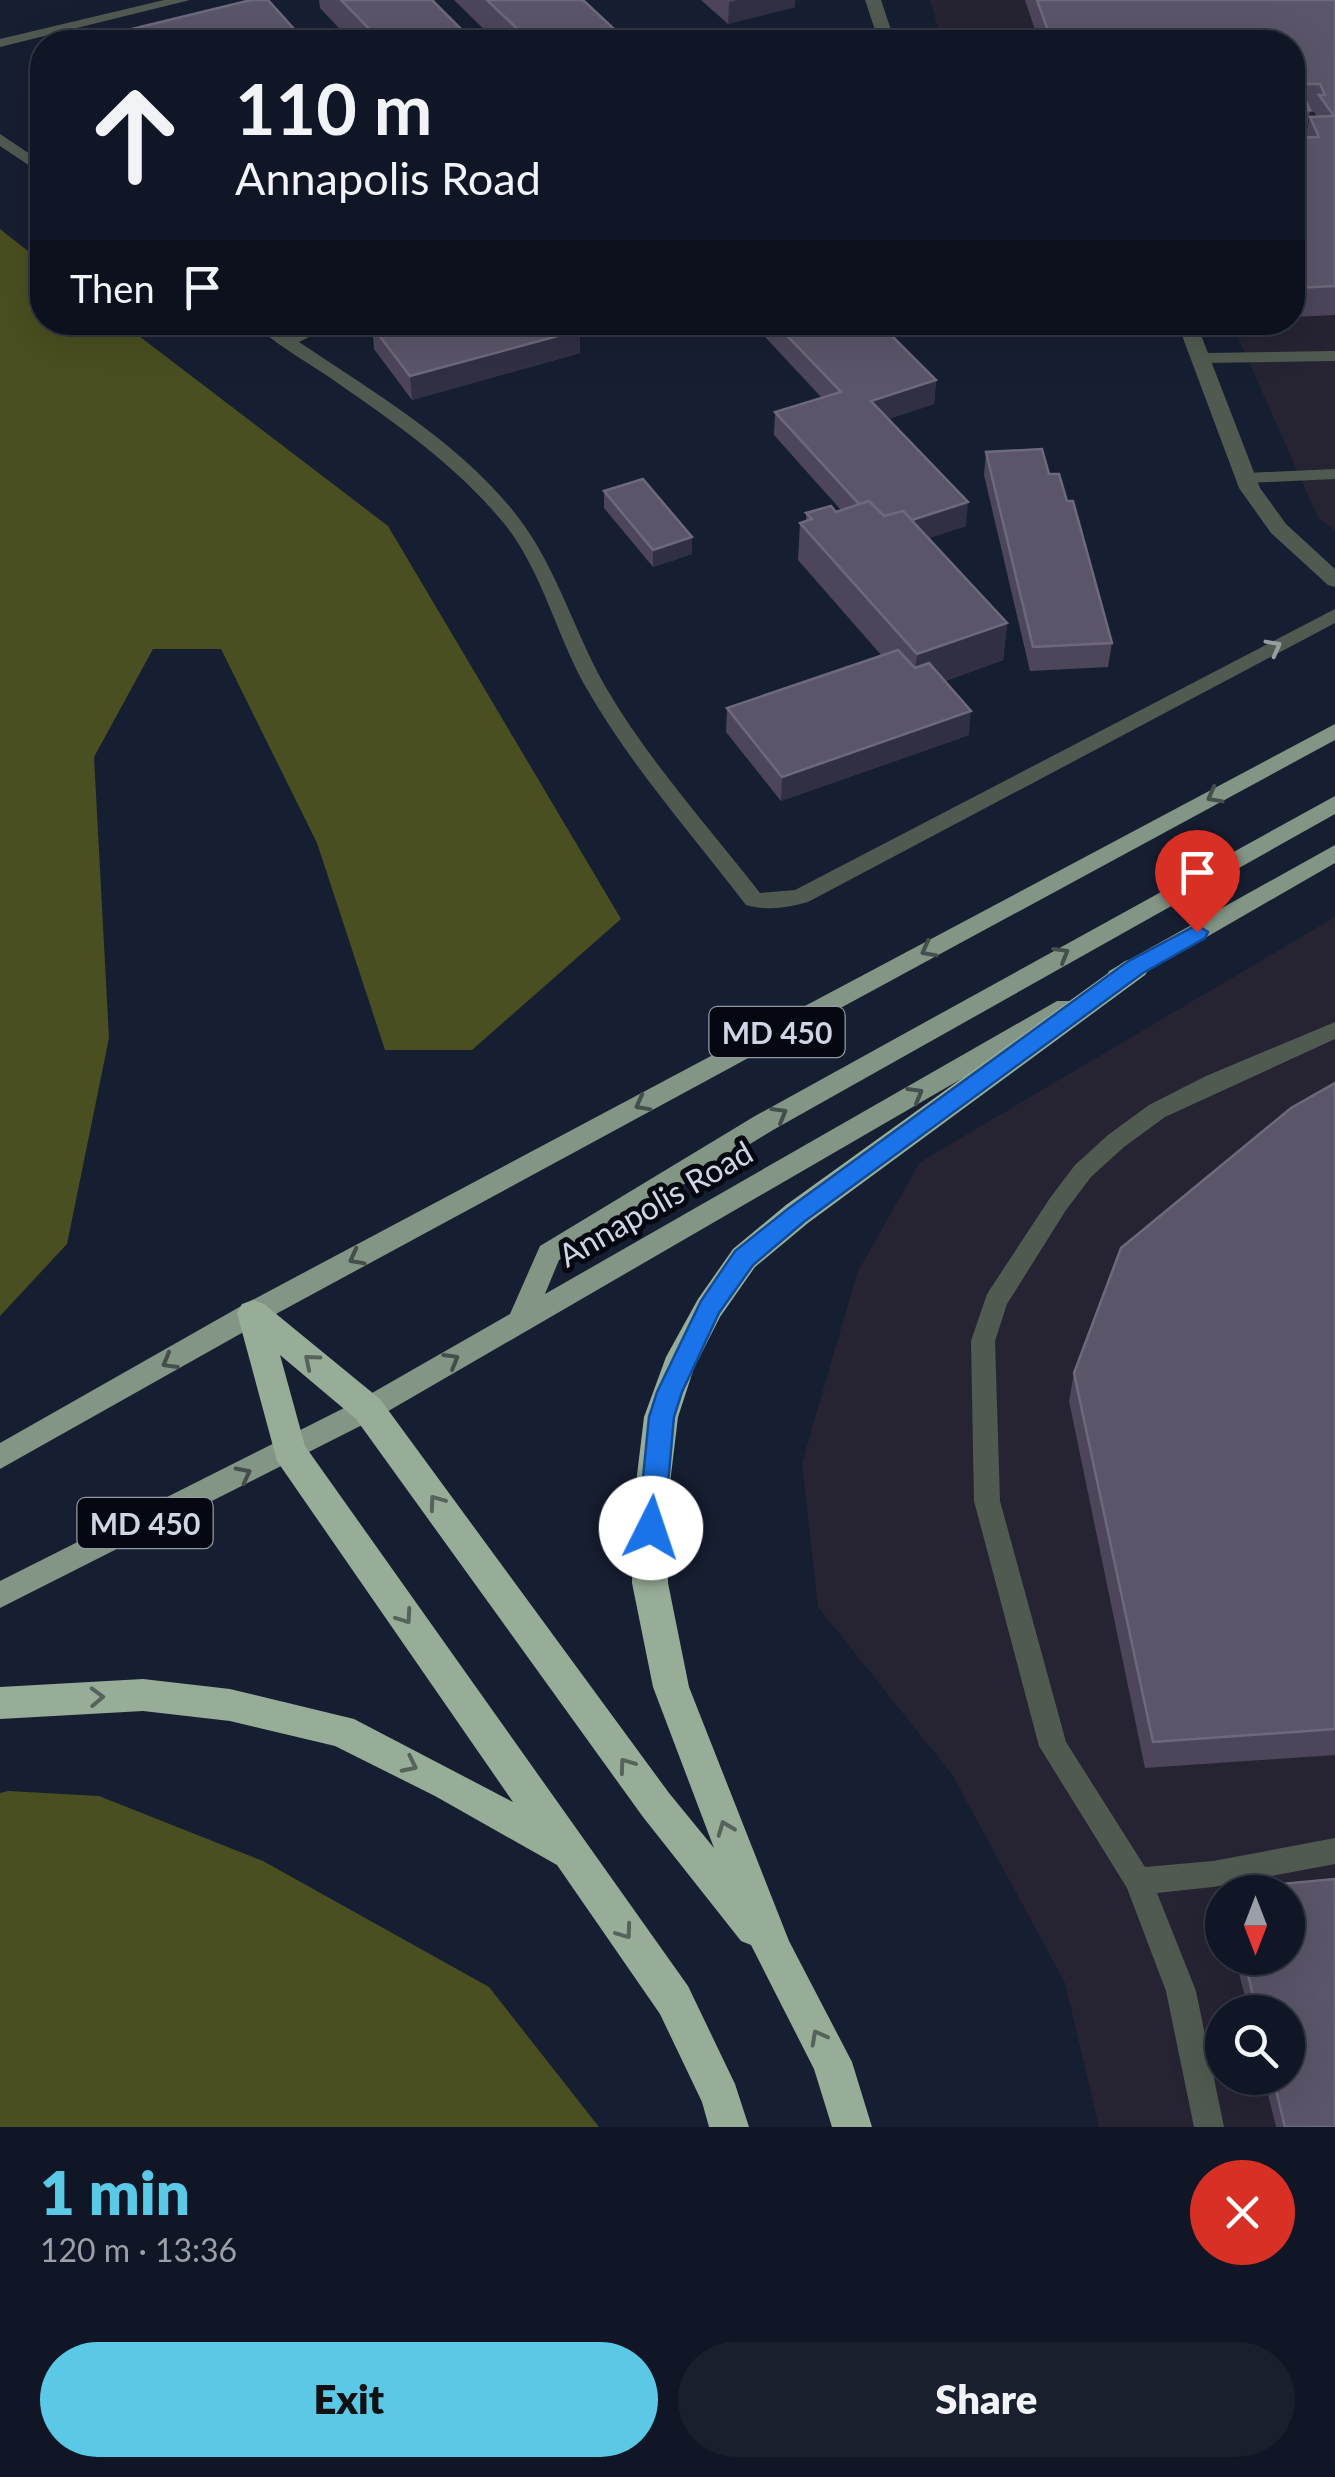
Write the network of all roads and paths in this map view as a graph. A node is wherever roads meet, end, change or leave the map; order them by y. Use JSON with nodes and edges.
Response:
{"nodes":[{"id":1,"x":183,"y":0,"type":"edge"},
{"id":2,"x":874,"y":0,"type":"edge"},
{"id":3,"x":55,"y":30,"type":"edge"},
{"id":4,"x":883,"y":30,"type":"edge"},
{"id":5,"x":30,"y":36,"type":"edge"},
{"id":6,"x":0,"y":43,"type":"edge"},
{"id":7,"x":0,"y":139,"type":"edge"},
{"id":8,"x":30,"y":160,"type":"edge"},
{"id":9,"x":278,"y":335,"type":"edge"},
{"id":10,"x":301,"y":335,"type":"edge"},
{"id":11,"x":1192,"y":335,"type":"edge"},
{"id":12,"x":286,"y":341,"type":"junction"},
{"id":13,"x":1335,"y":356,"type":"edge"},
{"id":14,"x":1204,"y":358,"type":"junction"},
{"id":15,"x":1335,"y":474,"type":"edge"},
{"id":16,"x":1247,"y":478,"type":"junction"},
{"id":17,"x":1335,"y":580,"type":"edge"},
{"id":18,"x":1335,"y":615,"type":"edge"},
{"id":19,"x":1335,"y":731,"type":"edge"},
{"id":20,"x":1335,"y":804,"type":"edge"},
{"id":21,"x":1330,"y":858,"type":"edge"},
{"id":22,"x":1135,"y":968,"type":"junction"},
{"id":23,"x":1335,"y":1030,"type":"edge"},
{"id":24,"x":254,"y":1313,"type":"junction"},
{"id":25,"x":521,"y":1320,"type":"junction"},
{"id":26,"x":368,"y":1409,"type":"junction"},
{"id":27,"x":289,"y":1451,"type":"junction"},
{"id":28,"x":0,"y":1458,"type":"edge"},
{"id":29,"x":0,"y":1596,"type":"edge"},
{"id":30,"x":0,"y":1702,"type":"edge"},
{"id":31,"x":1335,"y":1851,"type":"edge"},
{"id":32,"x":568,"y":1853,"type":"junction"},
{"id":33,"x":1138,"y":1881,"type":"junction"},
{"id":34,"x":773,"y":1952,"type":"junction"},
{"id":35,"x":1205,"y":2060,"type":"edge"},
{"id":36,"x":1210,"y":2095,"type":"edge"},
{"id":37,"x":729,"y":2127,"type":"edge"},
{"id":38,"x":852,"y":2127,"type":"edge"},
{"id":39,"x":1209,"y":2127,"type":"edge"}],
"edges":[{"from":1,"to":3,"type":"lane"},
{"from":2,"to":4,"type":"street"},
{"from":5,"to":6,"type":"lane"},
{"from":7,"to":8,"type":"lane"},
{"from":9,"to":12,"type":"lane"},
{"from":10,"to":12,"type":"lane"},
{"from":11,"to":14,"type":"street"},
{"from":12,"to":18,"type":"lane","one_way":true},
{"from":13,"to":14,"type":"lane"},
{"from":14,"to":16,"type":"street"},
{"from":15,"to":16,"type":"lane"},
{"from":16,"to":17,"type":"street"},
{"from":19,"to":24,"type":"main road","number":"MD 450","one_way":true},
{"from":25,"to":20,"type":"main road","one_way":true},
{"from":21,"to":22,"type":"main road","name":"Annapolis Road","number":"MD 450"},
{"from":25,"to":22,"type":"main road","name":"Annapolis Road","number":"MD 450","one_way":true},
{"from":34,"to":22,"type":"highway","one_way":true},
{"from":23,"to":33,"type":"lane"},
{"from":26,"to":24,"type":"highway","one_way":true},
{"from":24,"to":27,"type":"highway"},
{"from":24,"to":28,"type":"main road","number":"MD 450","one_way":true},
{"from":26,"to":25,"type":"main road","name":"Annapolis Road","number":"MD 450","one_way":true},
{"from":26,"to":27,"type":"main road","name":"Annapolis Road","number":"MD 450"},
{"from":34,"to":26,"type":"highway","one_way":true},
{"from":29,"to":27,"type":"main road","name":"Annapolis Road","number":"MD 450","one_way":true},
{"from":27,"to":32,"type":"highway","one_way":true},
{"from":30,"to":32,"type":"highway","one_way":true},
{"from":31,"to":33,"type":"lane"},
{"from":32,"to":37,"type":"highway","one_way":true},
{"from":33,"to":35,"type":"lane"},
{"from":38,"to":34,"type":"highway","one_way":true},
{"from":36,"to":39,"type":"lane"}]}
